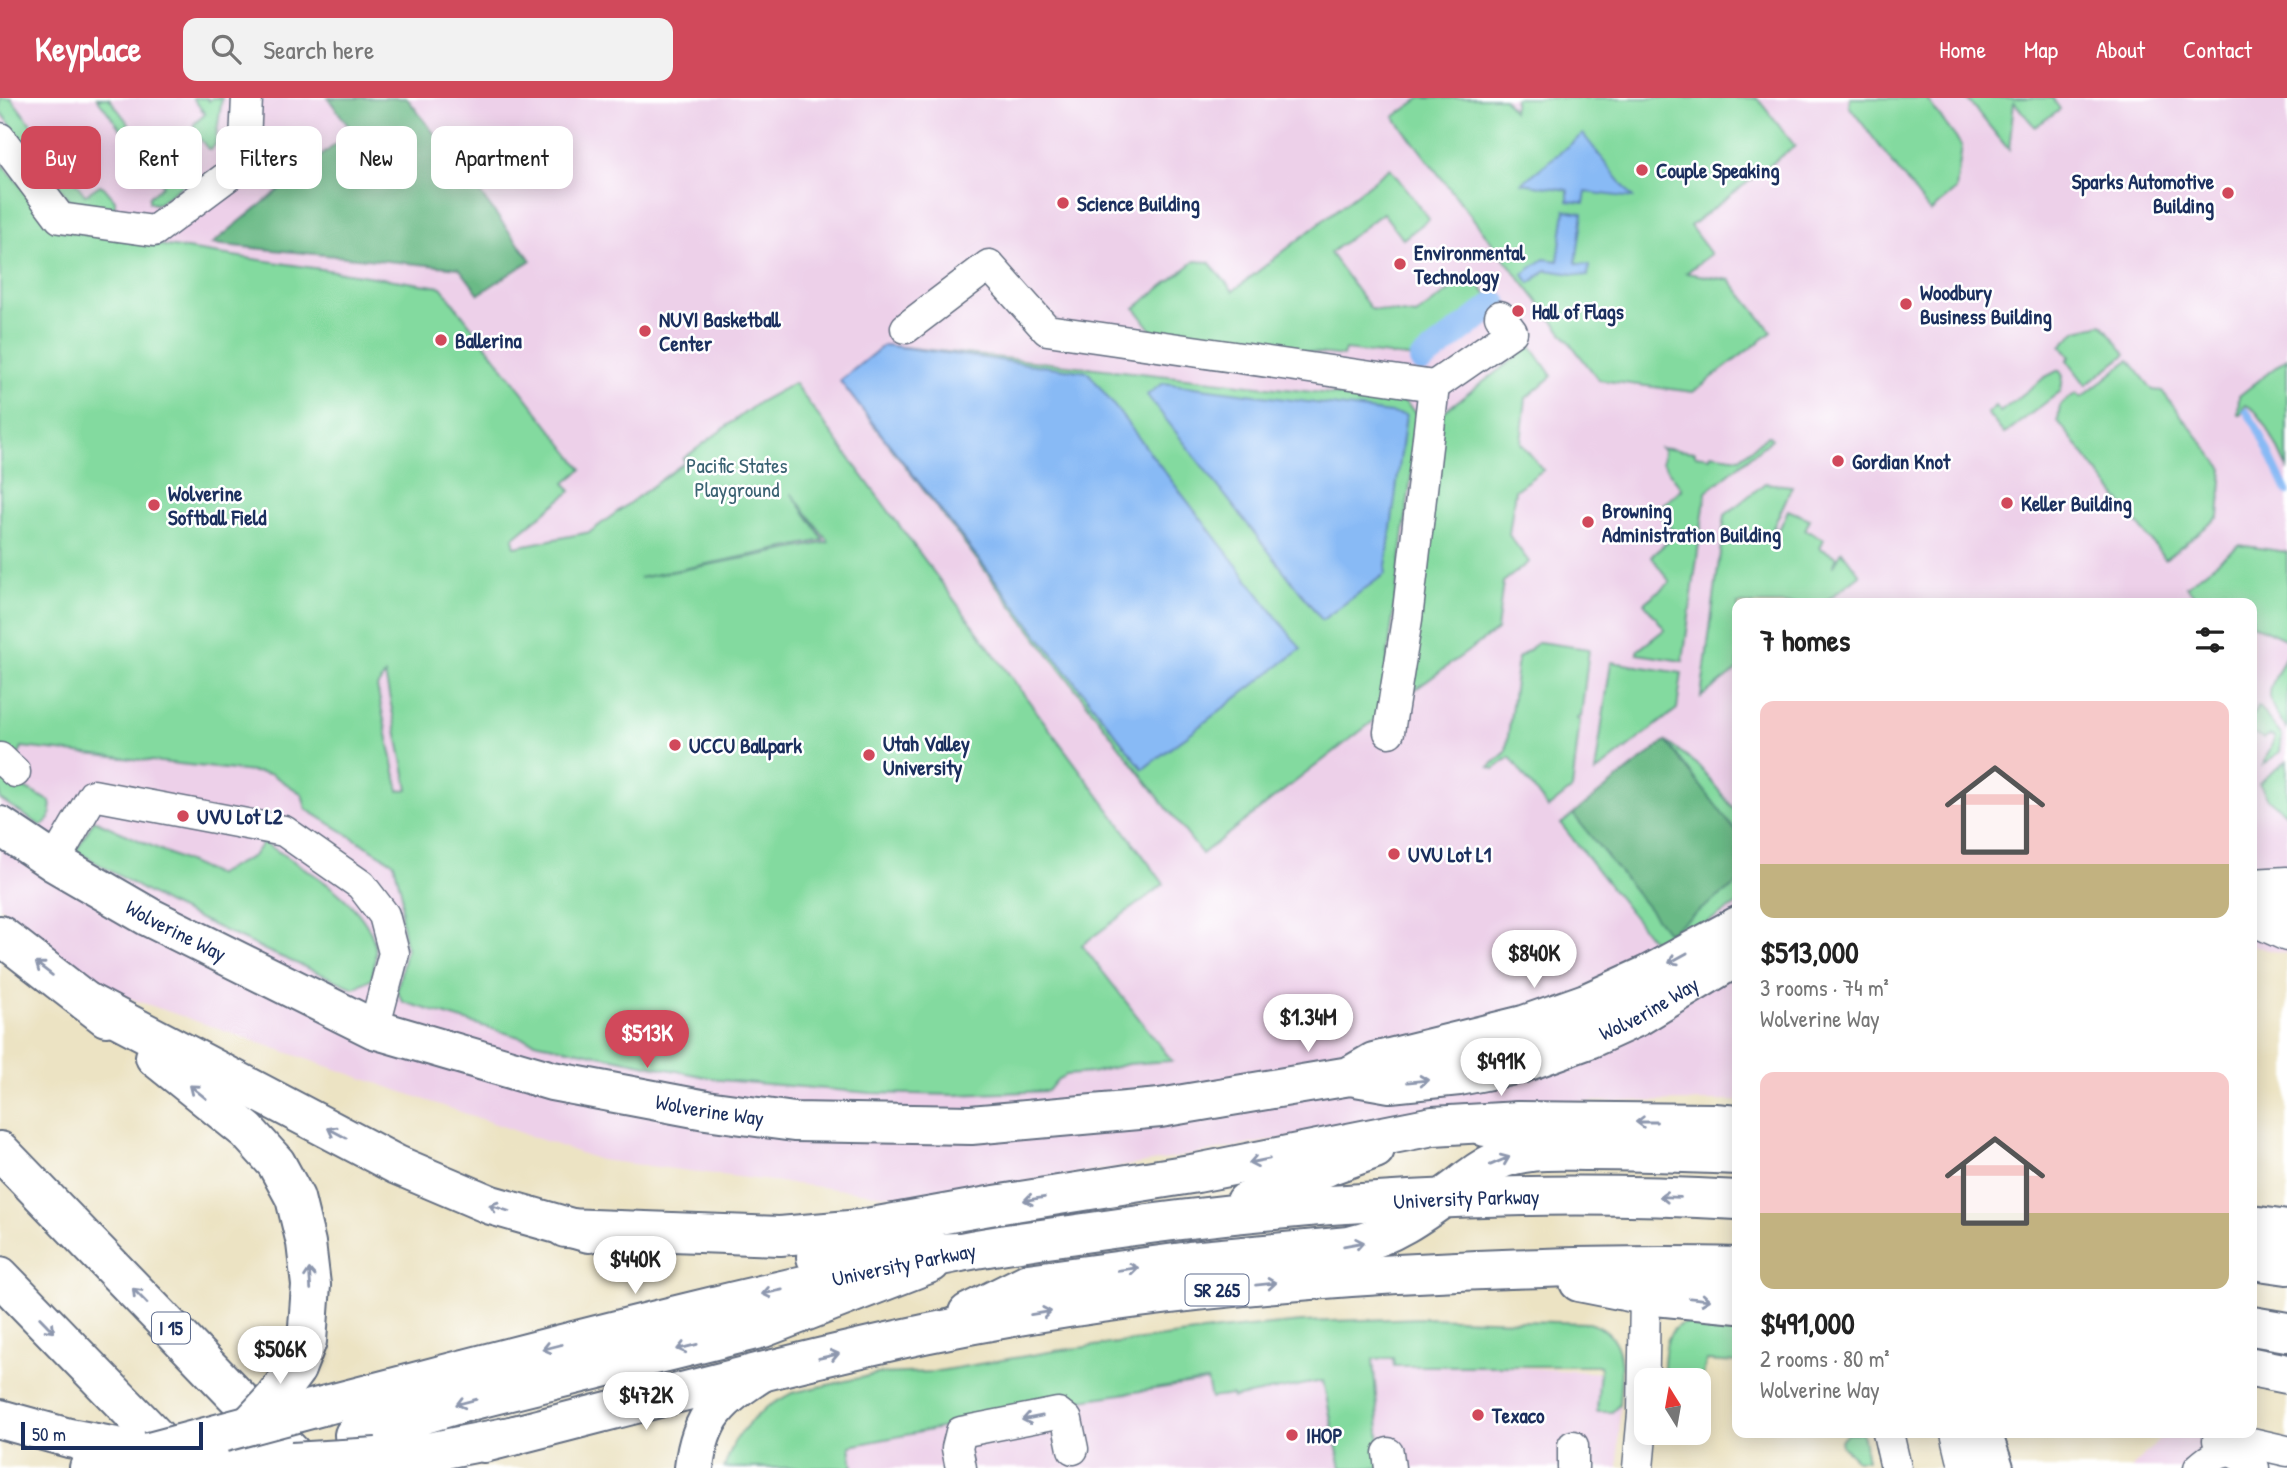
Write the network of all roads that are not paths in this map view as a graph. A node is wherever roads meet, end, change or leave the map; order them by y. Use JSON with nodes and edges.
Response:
{"nodes":[{"id":1,"x":247,"y":98,"type":"edge"},
{"id":2,"x":0,"y":138,"type":"edge"},
{"id":3,"x":1500,"y":316,"type":"dead end"},
{"id":4,"x":906,"y":328,"type":"dead end"},
{"id":5,"x":1434,"y":386,"type":"junction"},
{"id":6,"x":1389,"y":732,"type":"dead end"},
{"id":7,"x":0,"y":826,"type":"edge"},
{"id":8,"x":54,"y":862,"type":"junction"},
{"id":9,"x":2287,"y":882,"type":"edge"},
{"id":10,"x":2257,"y":884,"type":"edge"},
{"id":11,"x":2287,"y":908,"type":"edge"},
{"id":12,"x":2257,"y":911,"type":"edge"},
{"id":13,"x":2257,"y":922,"type":"edge"},
{"id":14,"x":1732,"y":929,"type":"edge"},
{"id":15,"x":0,"y":936,"type":"edge"},
{"id":16,"x":2287,"y":936,"type":"edge"},
{"id":17,"x":1732,"y":960,"type":"edge"},
{"id":18,"x":1732,"y":981,"type":"edge"},
{"id":19,"x":88,"y":1002,"type":"junction"},
{"id":20,"x":1637,"y":1017,"type":"junction"},
{"id":21,"x":374,"y":1029,"type":"junction"},
{"id":22,"x":1350,"y":1076,"type":"junction"},
{"id":23,"x":1519,"y":1121,"type":"junction"},
{"id":24,"x":1730,"y":1123,"type":"edge"},
{"id":25,"x":0,"y":1151,"type":"edge"},
{"id":26,"x":1732,"y":1155,"type":"edge"},
{"id":27,"x":1443,"y":1198,"type":"junction"},
{"id":28,"x":1732,"y":1200,"type":"edge"},
{"id":29,"x":1214,"y":1216,"type":"junction"},
{"id":30,"x":2257,"y":1226,"type":"edge"},
{"id":31,"x":565,"y":1228,"type":"junction"},
{"id":32,"x":2287,"y":1230,"type":"edge"},
{"id":33,"x":959,"y":1252,"type":"junction"},
{"id":34,"x":2257,"y":1261,"type":"edge"},
{"id":35,"x":2287,"y":1265,"type":"edge"},
{"id":36,"x":1732,"y":1267,"type":"edge"},
{"id":37,"x":1512,"y":1269,"type":"junction"},
{"id":38,"x":0,"y":1276,"type":"edge"},
{"id":39,"x":1645,"y":1295,"type":"junction"},
{"id":40,"x":1732,"y":1303,"type":"edge"},
{"id":41,"x":2257,"y":1327,"type":"edge"},
{"id":42,"x":2287,"y":1332,"type":"edge"},
{"id":43,"x":925,"y":1334,"type":"junction"},
{"id":44,"x":2257,"y":1368,"type":"edge"},
{"id":45,"x":762,"y":1372,"type":"junction"},
{"id":46,"x":2287,"y":1374,"type":"edge"},
{"id":47,"x":2257,"y":1392,"type":"edge"},
{"id":48,"x":2287,"y":1398,"type":"edge"},
{"id":49,"x":0,"y":1419,"type":"edge"},
{"id":50,"x":250,"y":1425,"type":"junction"},
{"id":51,"x":1889,"y":1438,"type":"edge"},
{"id":52,"x":1957,"y":1438,"type":"edge"},
{"id":53,"x":1984,"y":1438,"type":"edge"},
{"id":54,"x":1073,"y":1449,"type":"dead end"},
{"id":55,"x":2287,"y":1451,"type":"edge"},
{"id":56,"x":148,"y":1452,"type":"junction"},
{"id":57,"x":2236,"y":1453,"type":"edge"},
{"id":58,"x":376,"y":1457,"type":"edge"},
{"id":59,"x":84,"y":1458,"type":"edge"},
{"id":60,"x":198,"y":1465,"type":"edge"},
{"id":61,"x":293,"y":1466,"type":"edge"},
{"id":62,"x":694,"y":1468,"type":"edge"},
{"id":63,"x":961,"y":1468,"type":"edge"},
{"id":64,"x":1638,"y":1468,"type":"edge"},
{"id":65,"x":1896,"y":1468,"type":"edge"},
{"id":66,"x":1969,"y":1468,"type":"edge"},
{"id":67,"x":1994,"y":1468,"type":"edge"},
{"id":68,"x":2199,"y":1468,"type":"edge"},
{"id":69,"x":2282,"y":1468,"type":"edge"}],
"edges":[{"from":1,"to":2,"type":"street"},
{"from":3,"to":5,"type":"street"},
{"from":4,"to":5,"type":"street"},
{"from":5,"to":6,"type":"street"},
{"from":7,"to":8,"type":"main road","name":"Wolverine Way"},
{"from":8,"to":21,"type":"main road","name":"Wolverine Way"},
{"from":8,"to":21,"type":"street"},
{"from":9,"to":10,"type":"street"},
{"from":11,"to":12,"type":"street"},
{"from":13,"to":16,"type":"street"},
{"from":14,"to":22,"type":"main road","name":"Wolverine Way","one_way":true},
{"from":19,"to":15,"type":"main road","one_way":true},
{"from":17,"to":20,"type":"main road","name":"Wolverine Way"},
{"from":18,"to":20,"type":"main road"},
{"from":31,"to":19,"type":"main road","one_way":true},
{"from":50,"to":19,"type":"main road","one_way":true,"bridge":true},
{"from":22,"to":20,"type":"main road","name":"Wolverine Way","one_way":true},
{"from":21,"to":22,"type":"main road","name":"Wolverine Way"},
{"from":24,"to":23,"type":"main road","one_way":true},
{"from":23,"to":29,"type":"main road"},
{"from":23,"to":31,"type":"main road","one_way":true},
{"from":61,"to":25,"type":"main road","number":"I 15","one_way":true},
{"from":27,"to":26,"type":"main road","one_way":true},
{"from":28,"to":27,"type":"main road","name":"University Parkway","one_way":true},
{"from":27,"to":29,"type":"main road","name":"University Parkway"},
{"from":43,"to":27,"type":"main road","one_way":true},
{"from":29,"to":33,"type":"main road","name":"University Parkway"},
{"from":30,"to":32,"type":"main road"},
{"from":31,"to":33,"type":"main road"},
{"from":33,"to":50,"type":"main road","name":"University Parkway","one_way":true,"bridge":true},
{"from":33,"to":58,"type":"main road","one_way":true},
{"from":34,"to":35,"type":"main road"},
{"from":36,"to":37,"type":"main road","number":"SR 265"},
{"from":37,"to":39,"type":"main road"},
{"from":43,"to":37,"type":"main road","number":"SR 265","one_way":true},
{"from":38,"to":60,"type":"main road","one_way":true},
{"from":39,"to":40,"type":"main road","one_way":true},
{"from":39,"to":64,"type":"street"},
{"from":41,"to":42,"type":"main road"},
{"from":45,"to":43,"type":"main road","number":"SR 265","one_way":true},
{"from":44,"to":46,"type":"main road"},
{"from":45,"to":58,"type":"main road","number":"SR 265"},
{"from":45,"to":62,"type":"main road"},
{"from":47,"to":48,"type":"main road"},
{"from":49,"to":59,"type":"main road"},
{"from":50,"to":56,"type":"main road","name":"University Parkway","bridge":true},
{"from":50,"to":60,"type":"main road","bridge":true},
{"from":51,"to":65,"type":"street"},
{"from":52,"to":66,"type":"street"},
{"from":53,"to":67,"type":"main road"},
{"from":54,"to":63,"type":"street","one_way":true},
{"from":55,"to":57,"type":"street"},
{"from":56,"to":59,"type":"main road"},
{"from":56,"to":60,"type":"main road","bridge":true},
{"from":57,"to":68,"type":"street"},
{"from":57,"to":69,"type":"street"},
{"from":58,"to":61,"type":"main road"},
{"from":60,"to":61,"type":"main road"}]}
